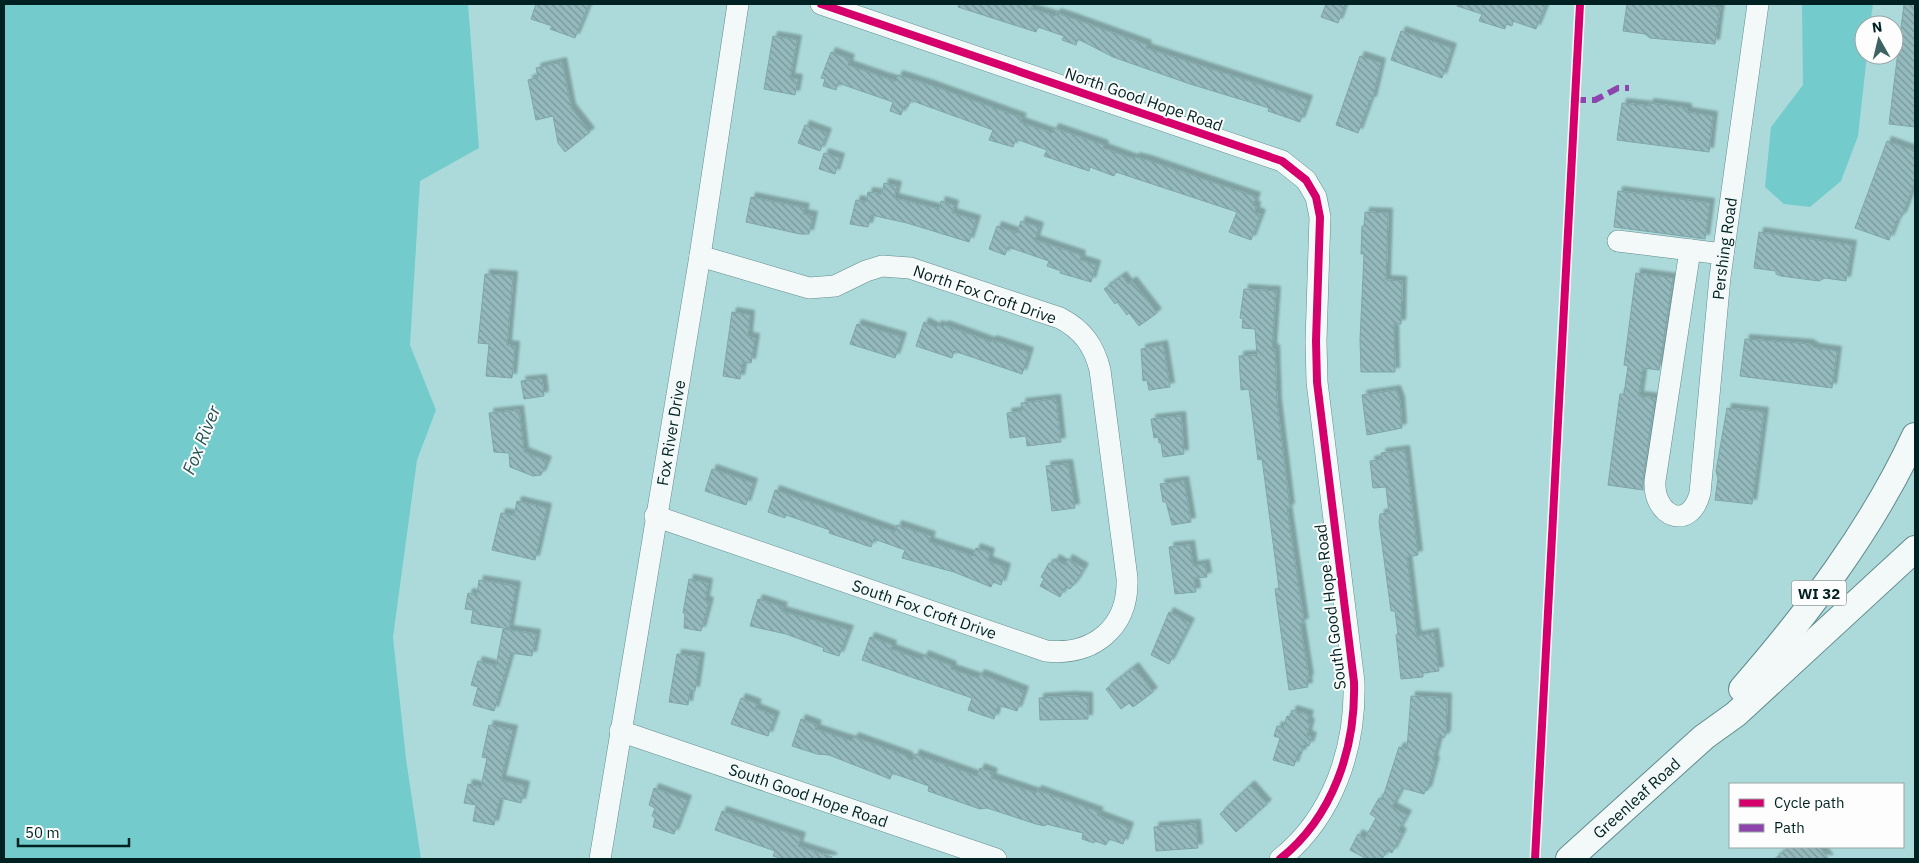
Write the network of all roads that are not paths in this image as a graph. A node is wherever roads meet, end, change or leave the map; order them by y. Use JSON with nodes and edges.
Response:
{"nodes":[{"id":1,"x":738,"y":4,"type":"edge"},
{"id":2,"x":822,"y":4,"type":"edge"},
{"id":3,"x":1758,"y":4,"type":"edge"},
{"id":4,"x":1618,"y":240,"type":"dead end"},
{"id":5,"x":1690,"y":250,"type":"junction"},
{"id":6,"x":1723,"y":254,"type":"junction"},
{"id":7,"x":700,"y":256,"type":"junction"},
{"id":8,"x":1316,"y":331,"type":"joint"},
{"id":9,"x":1915,"y":436,"type":"edge"},
{"id":10,"x":655,"y":516,"type":"junction"},
{"id":11,"x":1915,"y":549,"type":"edge"},
{"id":12,"x":1124,"y":550,"type":"joint"},
{"id":13,"x":620,"y":731,"type":"junction"},
{"id":14,"x":1704,"y":737,"type":"junction"},
{"id":15,"x":1576,"y":853,"type":"edge"},
{"id":16,"x":600,"y":859,"type":"edge"},
{"id":17,"x":996,"y":859,"type":"edge"},
{"id":18,"x":1280,"y":859,"type":"edge"}],
"edges":[{"from":1,"to":7,"type":"street","name":"Fox River Drive"},
{"from":2,"to":8,"type":"street","name":"North Good Hope Road"},
{"from":3,"to":6,"type":"street","name":"Pershing Road"},
{"from":4,"to":5,"type":"street"},
{"from":5,"to":6,"type":"street"},
{"from":5,"to":6,"type":"street","name":"Pershing Road"},
{"from":7,"to":10,"type":"street","name":"Fox River Drive"},
{"from":7,"to":12,"type":"street","name":"North Fox Croft Drive"},
{"from":8,"to":18,"type":"street","name":"South Good Hope Road"},
{"from":9,"to":14,"type":"main road","number":"WI 32"},
{"from":10,"to":12,"type":"street","name":"South Fox Croft Drive"},
{"from":10,"to":13,"type":"street","name":"Fox River Drive"},
{"from":11,"to":14,"type":"main road","number":"WI 32"},
{"from":13,"to":16,"type":"street","name":"Fox River Drive"},
{"from":13,"to":17,"type":"street","name":"South Good Hope Road"},
{"from":14,"to":15,"type":"main road","name":"Greenleaf Road","number":"WI 32"}]}
